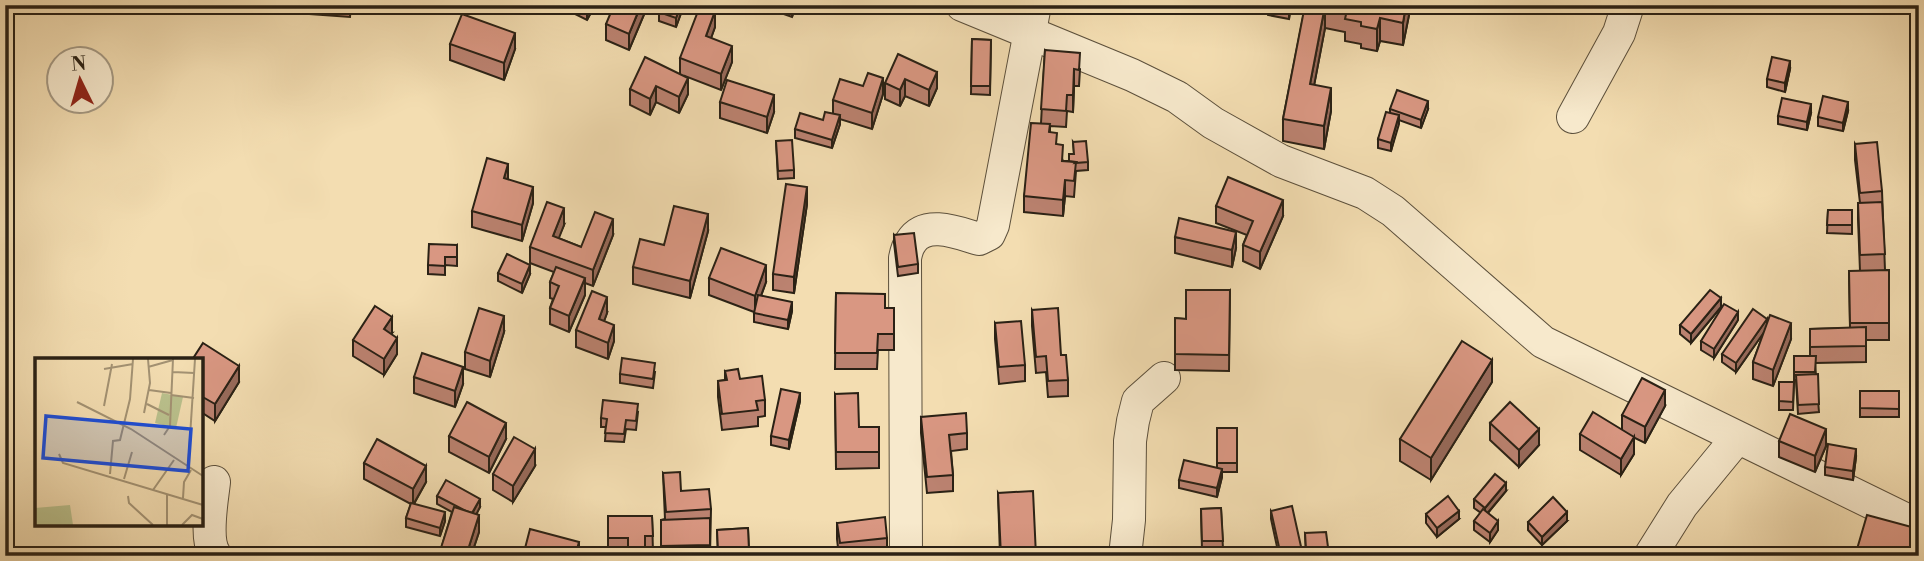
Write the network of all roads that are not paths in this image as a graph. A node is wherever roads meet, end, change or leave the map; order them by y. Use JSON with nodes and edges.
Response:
{"nodes":[{"id":1,"x":962,"y":5,"type":"edge"},
{"id":2,"x":1628,"y":5,"type":"edge"},
{"id":3,"x":1032,"y":19,"type":"edge"},
{"id":4,"x":1573,"y":117,"type":"dead end"},
{"id":5,"x":1164,"y":377,"type":"dead end"},
{"id":6,"x":1737,"y":438,"type":"junction"},
{"id":7,"x":214,"y":482,"type":"dead end"},
{"id":8,"x":1919,"y":526,"type":"edge"},
{"id":9,"x":216,"y":556,"type":"edge"},
{"id":10,"x":906,"y":556,"type":"edge"},
{"id":11,"x":1125,"y":556,"type":"edge"},
{"id":12,"x":1650,"y":556,"type":"edge"}],
"edges":[{"from":1,"to":3,"type":"street"},
{"from":2,"to":4,"type":"street"},
{"from":3,"to":6,"type":"street"},
{"from":3,"to":10,"type":"street"},
{"from":5,"to":11,"type":"street"},
{"from":6,"to":8,"type":"street"},
{"from":6,"to":12,"type":"street"},
{"from":7,"to":9,"type":"street"}]}
